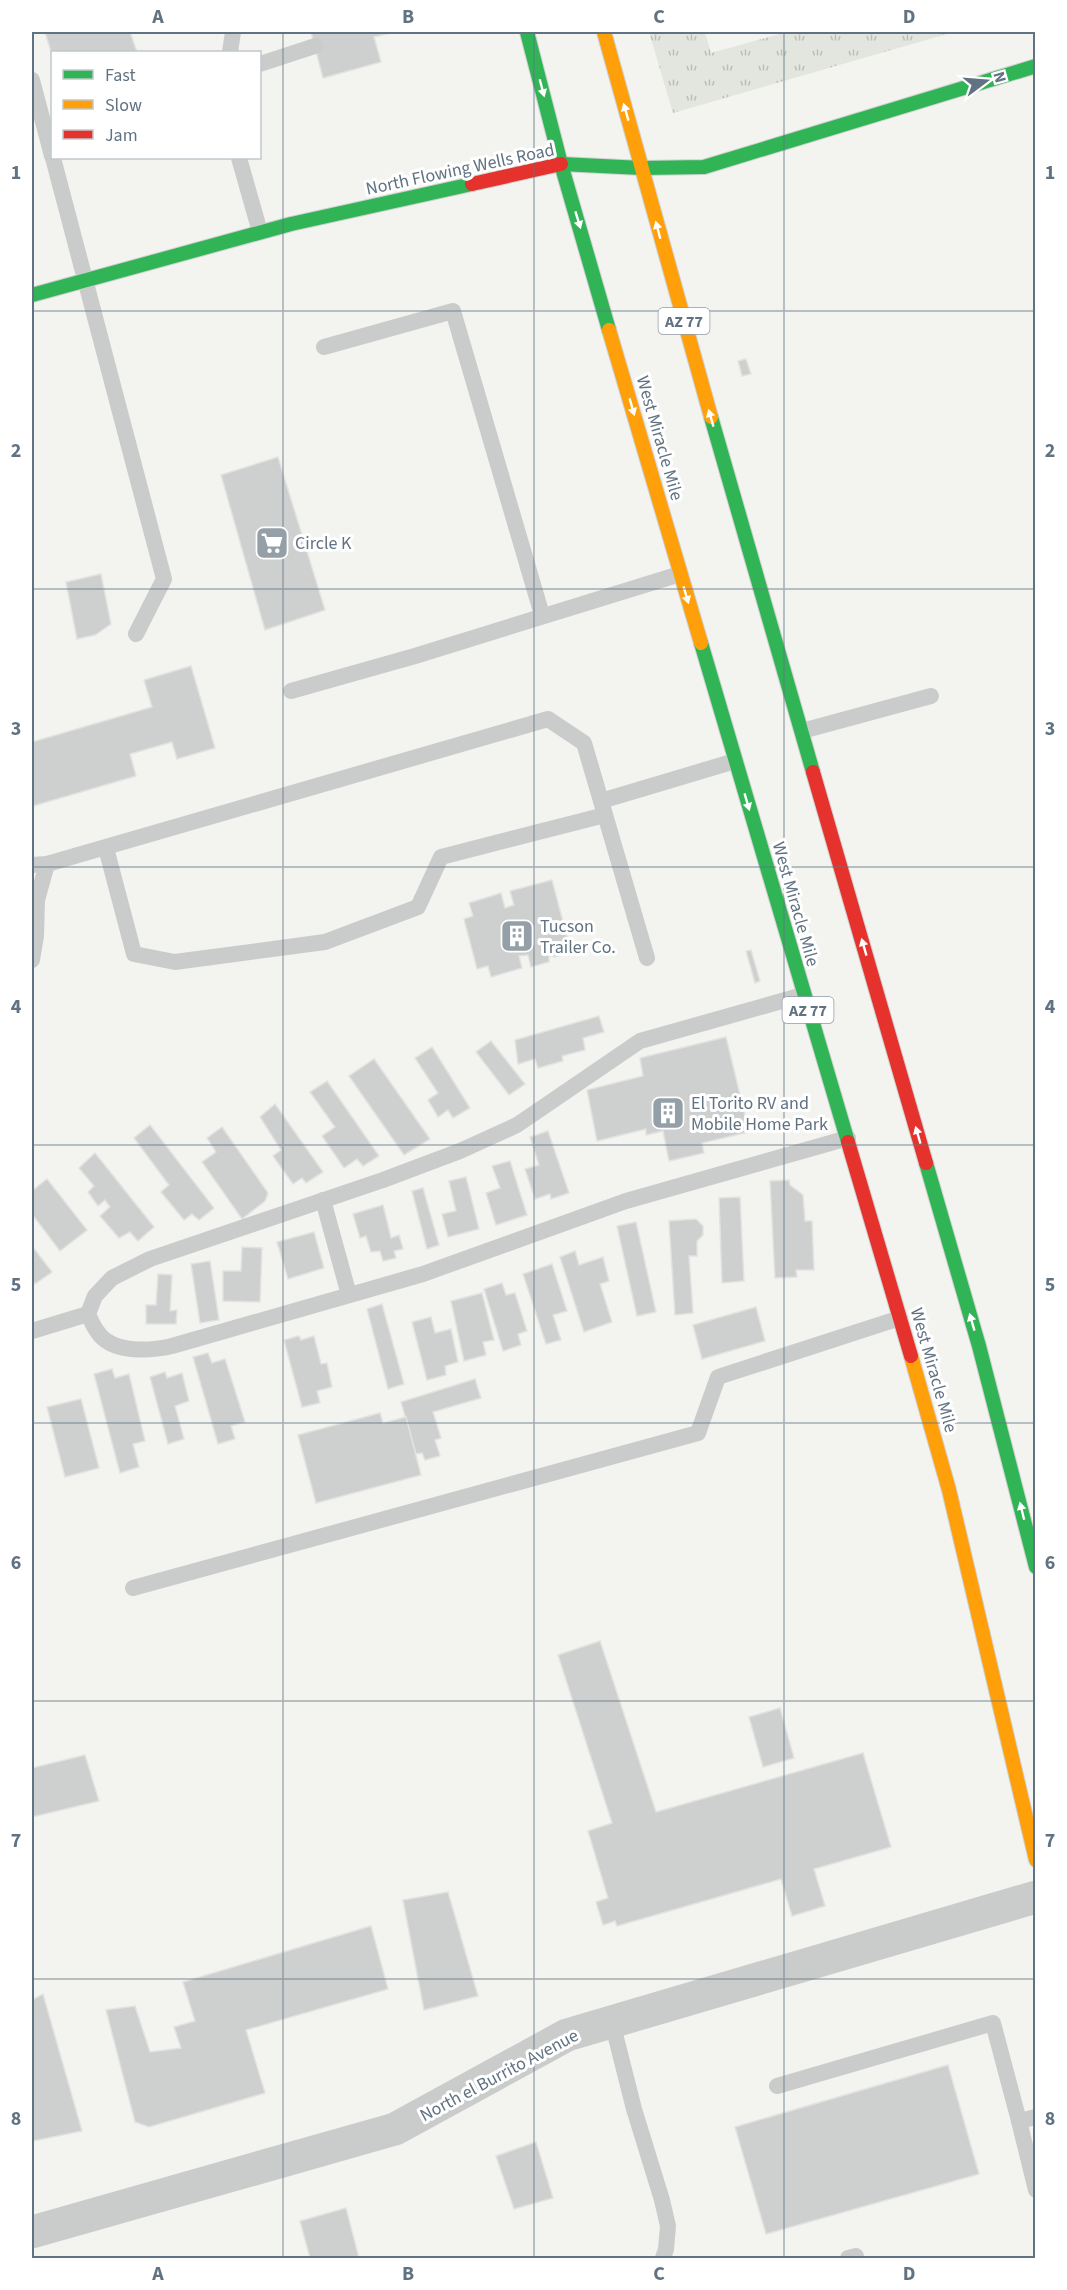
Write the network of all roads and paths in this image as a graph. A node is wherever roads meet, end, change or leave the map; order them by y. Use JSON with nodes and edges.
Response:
{"nodes":[{"id":1,"x":233,"y":32,"type":"edge"},
{"id":2,"x":527,"y":32,"type":"edge"},
{"id":3,"x":604,"y":32,"type":"edge"},
{"id":4,"x":315,"y":46,"type":"dead end"},
{"id":5,"x":230,"y":51,"type":"edge"},
{"id":6,"x":261,"y":64,"type":"edge"},
{"id":7,"x":1035,"y":66,"type":"edge"},
{"id":8,"x":32,"y":80,"type":"edge"},
{"id":9,"x":51,"y":150,"type":"edge"},
{"id":10,"x":54,"y":159,"type":"edge"},
{"id":11,"x":239,"y":159,"type":"edge"},
{"id":12,"x":561,"y":164,"type":"junction"},
{"id":13,"x":642,"y":168,"type":"junction"},
{"id":14,"x":260,"y":232,"type":"junction"},
{"id":15,"x":86,"y":279,"type":"junction"},
{"id":16,"x":32,"y":295,"type":"edge"},
{"id":17,"x":324,"y":347,"type":"dead end"},
{"id":18,"x":680,"y":574,"type":"junction"},
{"id":19,"x":542,"y":615,"type":"junction"},
{"id":20,"x":136,"y":634,"type":"dead end"},
{"id":21,"x":291,"y":692,"type":"dead end"},
{"id":22,"x":931,"y":696,"type":"dead end"},
{"id":23,"x":802,"y":731,"type":"junction"},
{"id":24,"x":735,"y":761,"type":"junction"},
{"id":25,"x":603,"y":808,"type":"junction"},
{"id":26,"x":106,"y":848,"type":"junction"},
{"id":27,"x":39,"y":865,"type":"edge"},
{"id":28,"x":647,"y":958,"type":"dead end"},
{"id":29,"x":32,"y":960,"type":"edge"},
{"id":30,"x":803,"y":995,"type":"junction"},
{"id":31,"x":848,"y":1138,"type":"junction"},
{"id":32,"x":323,"y":1200,"type":"junction"},
{"id":33,"x":349,"y":1295,"type":"junction"},
{"id":34,"x":88,"y":1314,"type":"junction"},
{"id":35,"x":900,"y":1318,"type":"junction"},
{"id":36,"x":32,"y":1331,"type":"edge"},
{"id":37,"x":1035,"y":1568,"type":"edge"},
{"id":38,"x":133,"y":1588,"type":"dead end"},
{"id":39,"x":1035,"y":1860,"type":"edge"},
{"id":40,"x":1035,"y":1897,"type":"edge"},
{"id":41,"x":612,"y":2022,"type":"junction"},
{"id":42,"x":777,"y":2086,"type":"dead end"},
{"id":43,"x":1027,"y":2119,"type":"edge"},
{"id":44,"x":1035,"y":2190,"type":"edge"},
{"id":45,"x":32,"y":2232,"type":"edge"},
{"id":46,"x":663,"y":2259,"type":"edge"}],
"edges":[{"from":1,"to":5,"type":"lane"},
{"from":2,"to":12,"type":"main road","name":"West Miracle Mile","number":"AZ 77","one_way":true},
{"from":13,"to":3,"type":"main road","number":"AZ 77","one_way":true},
{"from":4,"to":6,"type":"lane"},
{"from":7,"to":13,"type":"main road","name":"North Flowing Wells Road"},
{"from":8,"to":9,"type":"lane"},
{"from":10,"to":15,"type":"lane"},
{"from":11,"to":14,"type":"lane"},
{"from":12,"to":13,"type":"main road","name":"North Flowing Wells Road"},
{"from":12,"to":14,"type":"main road","name":"North Flowing Wells Road"},
{"from":12,"to":18,"type":"main road","name":"West Miracle Mile","number":"AZ 77","one_way":true},
{"from":23,"to":13,"type":"main road","number":"AZ 77","one_way":true},
{"from":14,"to":15,"type":"main road","name":"North Flowing Wells Road"},
{"from":15,"to":16,"type":"main road","name":"North Flowing Wells Road"},
{"from":15,"to":20,"type":"lane"},
{"from":17,"to":19,"type":"lane"},
{"from":18,"to":19,"type":"lane"},
{"from":18,"to":24,"type":"main road","name":"West Miracle Mile","number":"AZ 77","one_way":true},
{"from":19,"to":21,"type":"lane"},
{"from":22,"to":23,"type":"lane"},
{"from":37,"to":23,"type":"main road","number":"AZ 77","one_way":true},
{"from":24,"to":25,"type":"lane"},
{"from":24,"to":30,"type":"main road","name":"West Miracle Mile","number":"AZ 77","one_way":true},
{"from":25,"to":26,"type":"lane"},
{"from":25,"to":26,"type":"lane"},
{"from":25,"to":28,"type":"lane"},
{"from":26,"to":27,"type":"lane"},
{"from":27,"to":29,"type":"lane"},
{"from":30,"to":31,"type":"main road","name":"West Miracle Mile","number":"AZ 77"},
{"from":30,"to":32,"type":"lane"},
{"from":31,"to":33,"type":"lane"},
{"from":31,"to":35,"type":"main road","name":"West Miracle Mile","number":"AZ 77"},
{"from":32,"to":33,"type":"lane"},
{"from":32,"to":34,"type":"lane"},
{"from":33,"to":34,"type":"lane"},
{"from":34,"to":36,"type":"lane"},
{"from":35,"to":38,"type":"lane"},
{"from":35,"to":39,"type":"main road","name":"West Miracle Mile","number":"AZ 77"},
{"from":40,"to":41,"type":"street","name":"North el Burrito Avenue"},
{"from":41,"to":45,"type":"street","name":"North el Burrito Avenue"},
{"from":41,"to":46,"type":"lane"},
{"from":42,"to":43,"type":"lane"},
{"from":43,"to":44,"type":"lane"}]}
